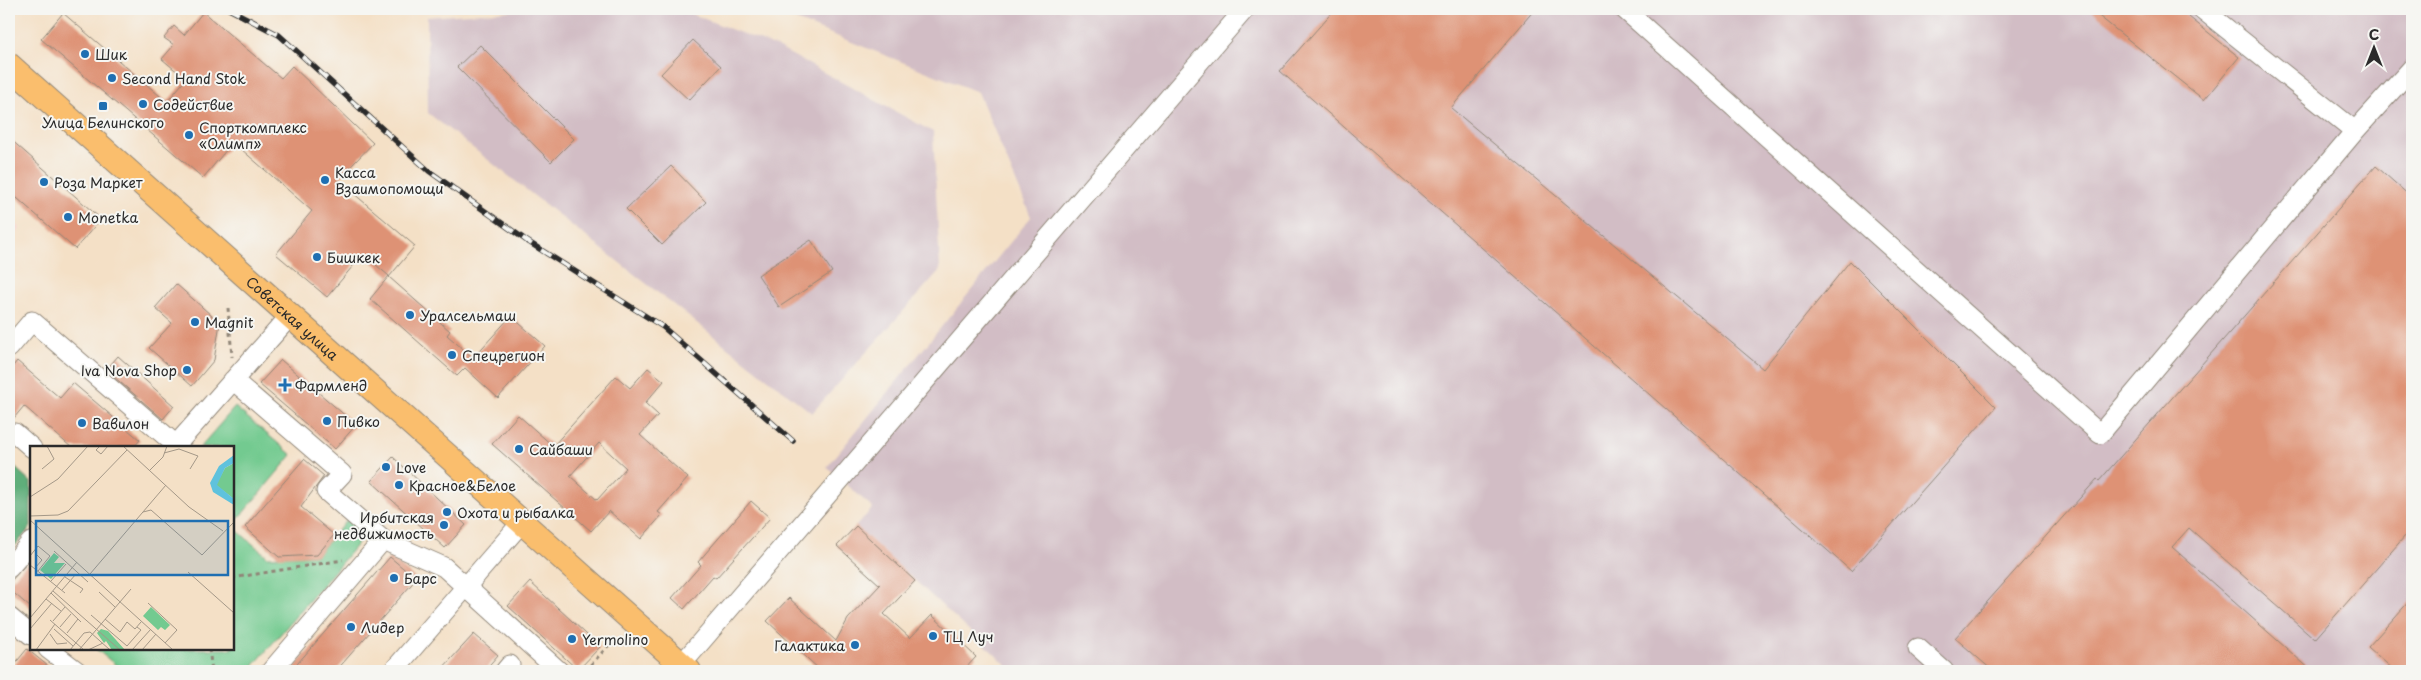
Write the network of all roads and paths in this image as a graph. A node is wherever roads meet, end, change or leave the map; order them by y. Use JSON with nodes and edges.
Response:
{"nodes":[{"id":1,"x":1244,"y":9,"type":"edge"},
{"id":2,"x":1624,"y":9,"type":"edge"},
{"id":3,"x":2202,"y":9,"type":"edge"},
{"id":4,"x":9,"y":65,"type":"edge"},
{"id":5,"x":2412,"y":68,"type":"edge"},
{"id":6,"x":2355,"y":131,"type":"junction"},
{"id":7,"x":228,"y":308,"type":"dead end"},
{"id":8,"x":290,"y":316,"type":"junction"},
{"id":9,"x":9,"y":348,"type":"edge"},
{"id":10,"x":233,"y":380,"type":"junction"},
{"id":11,"x":15,"y":433,"type":"dead end"},
{"id":12,"x":30,"y":446,"type":"edge"},
{"id":13,"x":175,"y":446,"type":"edge"},
{"id":14,"x":522,"y":522,"type":"junction"},
{"id":15,"x":383,"y":540,"type":"junction"},
{"id":16,"x":30,"y":543,"type":"edge"},
{"id":17,"x":370,"y":555,"type":"junction"},
{"id":18,"x":9,"y":568,"type":"edge"},
{"id":19,"x":234,"y":578,"type":"edge"},
{"id":20,"x":466,"y":587,"type":"junction"},
{"id":21,"x":9,"y":617,"type":"edge"},
{"id":22,"x":29,"y":632,"type":"edge"},
{"id":23,"x":609,"y":646,"type":"dead end"},
{"id":24,"x":1918,"y":648,"type":"dead end"},
{"id":25,"x":49,"y":650,"type":"edge"},
{"id":26,"x":210,"y":650,"type":"edge"},
{"id":27,"x":685,"y":668,"type":"edge"},
{"id":28,"x":77,"y":671,"type":"edge"},
{"id":29,"x":212,"y":671,"type":"edge"},
{"id":30,"x":271,"y":671,"type":"edge"},
{"id":31,"x":393,"y":671,"type":"edge"},
{"id":32,"x":559,"y":671,"type":"edge"},
{"id":33,"x":585,"y":671,"type":"edge"},
{"id":34,"x":1944,"y":671,"type":"edge"}],
"edges":[{"from":1,"to":27,"type":"street"},
{"from":2,"to":6,"type":"street"},
{"from":3,"to":6,"type":"street"},
{"from":4,"to":8,"type":"main road","name":"Советская улица"},
{"from":5,"to":6,"type":"street"},
{"from":7,"to":10,"type":"path"},
{"from":8,"to":10,"type":"street"},
{"from":8,"to":14,"type":"main road","name":"Советская улица"},
{"from":9,"to":13,"type":"street"},
{"from":10,"to":13,"type":"street"},
{"from":10,"to":15,"type":"street"},
{"from":11,"to":12,"type":"street"},
{"from":14,"to":20,"type":"street"},
{"from":14,"to":27,"type":"main road","name":"Советская улица"},
{"from":15,"to":17,"type":"street"},
{"from":15,"to":20,"type":"street"},
{"from":16,"to":18,"type":"street"},
{"from":17,"to":19,"type":"path"},
{"from":17,"to":30,"type":"street"},
{"from":20,"to":31,"type":"street"},
{"from":20,"to":32,"type":"street"},
{"from":21,"to":22,"type":"street"},
{"from":23,"to":33,"type":"path"},
{"from":24,"to":34,"type":"street"},
{"from":25,"to":28,"type":"street"},
{"from":26,"to":29,"type":"path"}]}
